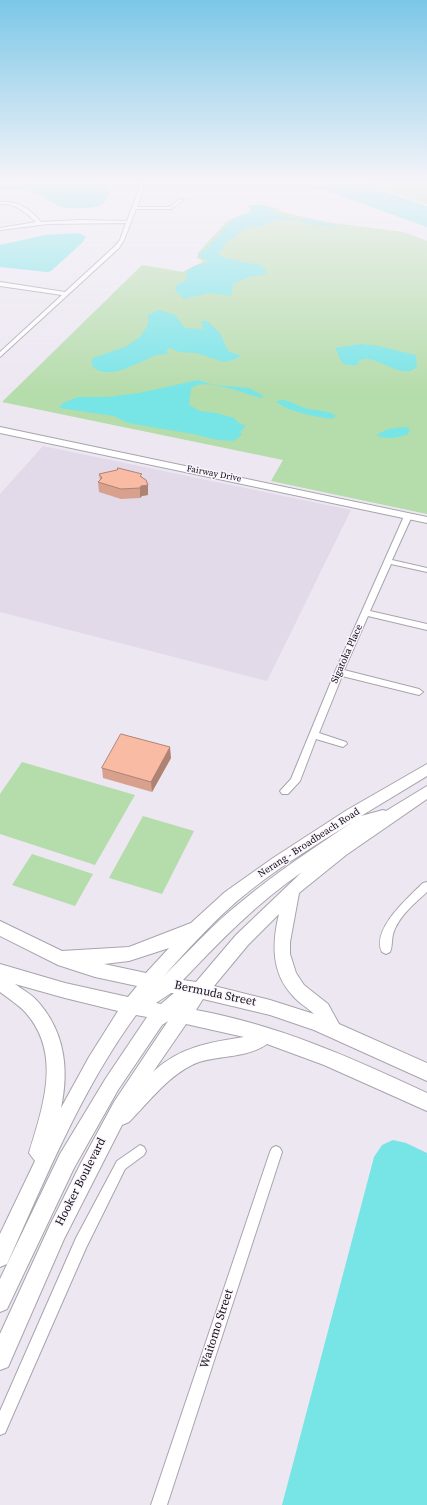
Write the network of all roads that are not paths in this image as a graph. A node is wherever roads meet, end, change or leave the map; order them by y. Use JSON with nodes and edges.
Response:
{"nodes":[{"id":1,"x":111,"y":252,"type":"edge"},
{"id":2,"x":0,"y":284,"type":"edge"},
{"id":3,"x":66,"y":294,"type":"junction"},
{"id":4,"x":0,"y":355,"type":"edge"},
{"id":5,"x":0,"y":430,"type":"edge"},
{"id":6,"x":408,"y":516,"type":"junction"},
{"id":7,"x":427,"y":520,"type":"edge"},
{"id":8,"x":388,"y":561,"type":"junction"},
{"id":9,"x":427,"y":570,"type":"edge"},
{"id":10,"x":365,"y":613,"type":"junction"},
{"id":11,"x":427,"y":627,"type":"edge"},
{"id":12,"x":339,"y":672,"type":"junction"},
{"id":13,"x":419,"y":692,"type":"dead end"},
{"id":14,"x":312,"y":735,"type":"junction"},
{"id":15,"x":343,"y":744,"type":"dead end"},
{"id":16,"x":427,"y":769,"type":"edge"},
{"id":17,"x":285,"y":791,"type":"dead end"},
{"id":18,"x":427,"y":792,"type":"edge"},
{"id":19,"x":394,"y":814,"type":"junction"},
{"id":20,"x":427,"y":886,"type":"edge"},
{"id":21,"x":292,"y":890,"type":"junction"},
{"id":22,"x":0,"y":928,"type":"edge"},
{"id":23,"x":199,"y":928,"type":"junction"},
{"id":24,"x":386,"y":949,"type":"dead end"},
{"id":25,"x":58,"y":958,"type":"junction"},
{"id":26,"x":0,"y":971,"type":"edge"},
{"id":27,"x":0,"y":981,"type":"edge"},
{"id":28,"x":151,"y":981,"type":"junction"},
{"id":29,"x":168,"y":984,"type":"junction"},
{"id":30,"x":200,"y":990,"type":"junction"},
{"id":31,"x":133,"y":1007,"type":"junction"},
{"id":32,"x":163,"y":1012,"type":"junction"},
{"id":33,"x":182,"y":1015,"type":"junction"},
{"id":34,"x":333,"y":1029,"type":"junction"},
{"id":35,"x":266,"y":1034,"type":"junction"},
{"id":36,"x":427,"y":1072,"type":"edge"},
{"id":37,"x":427,"y":1102,"type":"edge"},
{"id":38,"x":105,"y":1134,"type":"junction"},
{"id":39,"x":140,"y":1151,"type":"dead end"},
{"id":40,"x":276,"y":1152,"type":"dead end"},
{"id":41,"x":22,"y":1209,"type":"junction"},
{"id":42,"x":0,"y":1257,"type":"edge"},
{"id":43,"x":0,"y":1302,"type":"edge"},
{"id":44,"x":0,"y":1359,"type":"edge"},
{"id":45,"x":0,"y":1428,"type":"edge"},
{"id":46,"x":158,"y":1505,"type":"edge"}],
"edges":[{"from":1,"to":3,"type":"street"},
{"from":2,"to":3,"type":"street"},
{"from":3,"to":4,"type":"street"},
{"from":5,"to":6,"type":"street","name":"Fairway Drive"},
{"from":6,"to":7,"type":"street","name":"Fairway Drive"},
{"from":6,"to":8,"type":"street","name":"Sigatoka Place"},
{"from":8,"to":9,"type":"street"},
{"from":8,"to":10,"type":"street","name":"Sigatoka Place"},
{"from":10,"to":11,"type":"street"},
{"from":10,"to":12,"type":"street","name":"Sigatoka Place"},
{"from":12,"to":13,"type":"street"},
{"from":12,"to":14,"type":"street","name":"Sigatoka Place"},
{"from":14,"to":15,"type":"street"},
{"from":14,"to":17,"type":"street","name":"Sigatoka Place"},
{"from":16,"to":23,"type":"main road","name":"Nerang - Broadbeach Road"},
{"from":18,"to":19,"type":"main road"},
{"from":19,"to":21,"type":"main road"},
{"from":19,"to":29,"type":"main road"},
{"from":20,"to":24,"type":"street"},
{"from":21,"to":30,"type":"main road","name":"Hooker Boulevard"},
{"from":21,"to":34,"type":"main road"},
{"from":22,"to":25,"type":"main road","name":"Bermuda Street"},
{"from":23,"to":25,"type":"main road"},
{"from":23,"to":28,"type":"main road","name":"Nerang - Broadbeach Road"},
{"from":25,"to":28,"type":"main road","name":"Bermuda Street"},
{"from":26,"to":31,"type":"main road"},
{"from":27,"to":41,"type":"main road"},
{"from":28,"to":29,"type":"main road","name":"Bermuda Street"},
{"from":28,"to":31,"type":"main road","name":"Nerang - Broadbeach Road"},
{"from":29,"to":30,"type":"main road","name":"Bermuda Street"},
{"from":29,"to":31,"type":"main road"},
{"from":30,"to":32,"type":"main road"},
{"from":30,"to":33,"type":"main road","name":"Hooker Boulevard"},
{"from":30,"to":34,"type":"main road","name":"Bermuda Street"},
{"from":31,"to":32,"type":"main road"},
{"from":31,"to":41,"type":"main road"},
{"from":32,"to":33,"type":"main road"},
{"from":32,"to":43,"type":"main road"},
{"from":33,"to":35,"type":"main road"},
{"from":33,"to":38,"type":"main road","name":"Hooker Boulevard"},
{"from":34,"to":36,"type":"main road","name":"Bermuda Street"},
{"from":35,"to":37,"type":"main road"},
{"from":35,"to":38,"type":"main road"},
{"from":38,"to":44,"type":"main road","name":"Hooker Boulevard"},
{"from":39,"to":45,"type":"street"},
{"from":40,"to":46,"type":"street","name":"Waitomo Street"},
{"from":41,"to":42,"type":"main road"}]}
